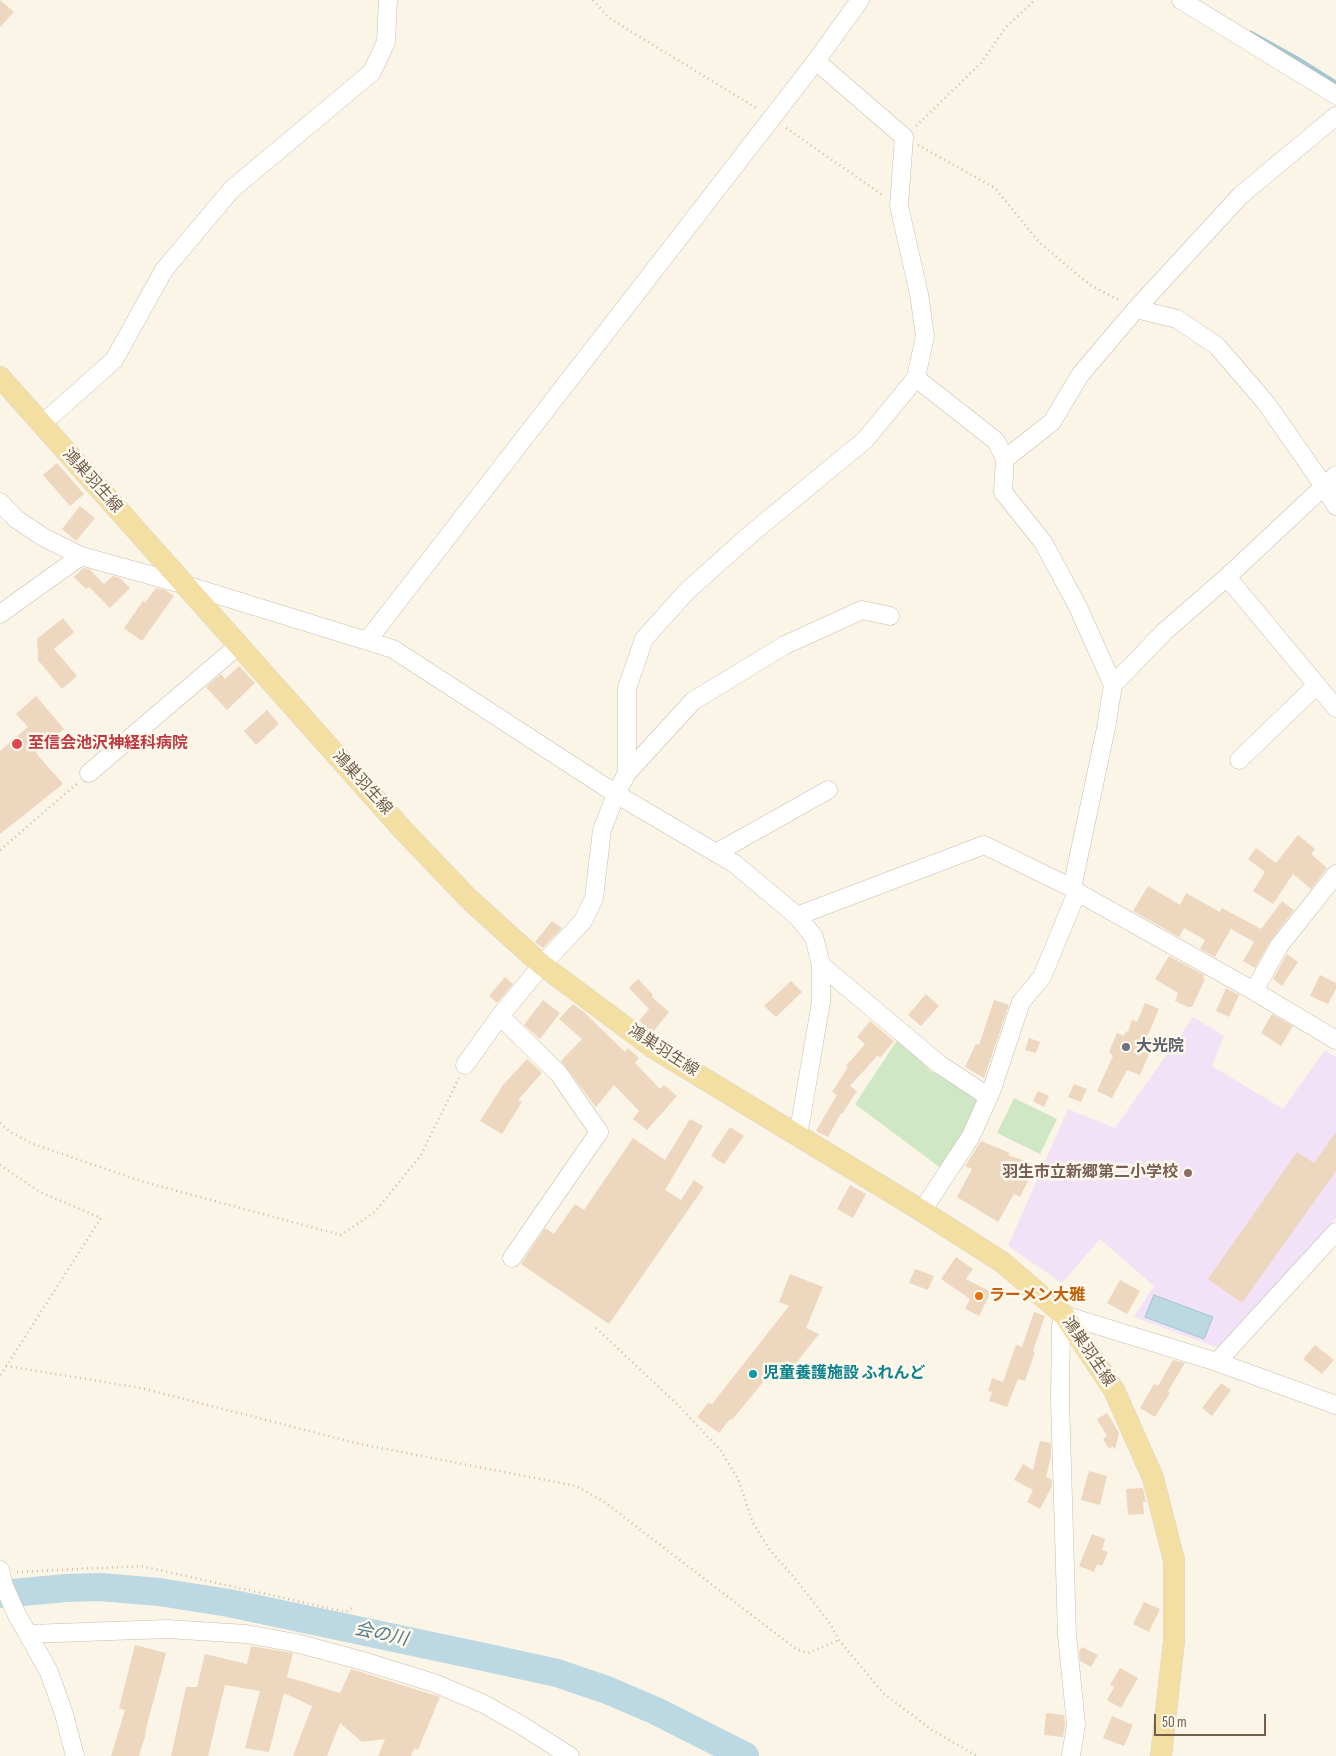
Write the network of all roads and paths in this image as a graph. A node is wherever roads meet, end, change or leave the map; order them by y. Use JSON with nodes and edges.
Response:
{"nodes":[{"id":1,"x":388,"y":0,"type":"edge"},
{"id":2,"x":593,"y":0,"type":"edge"},
{"id":3,"x":860,"y":0,"type":"edge"},
{"id":4,"x":1035,"y":0,"type":"edge"},
{"id":5,"x":1181,"y":0,"type":"edge"},
{"id":6,"x":816,"y":61,"type":"junction"},
{"id":7,"x":1336,"y":95,"type":"edge"},
{"id":8,"x":1336,"y":116,"type":"edge"},
{"id":9,"x":772,"y":118,"type":"junction"},
{"id":10,"x":904,"y":137,"type":"junction"},
{"id":11,"x":899,"y":206,"type":"junction"},
{"id":12,"x":1136,"y":309,"type":"junction"},
{"id":13,"x":0,"y":377,"type":"edge"},
{"id":14,"x":916,"y":378,"type":"junction"},
{"id":15,"x":42,"y":424,"type":"junction"},
{"id":16,"x":1005,"y":459,"type":"junction"},
{"id":17,"x":1330,"y":480,"type":"edge"},
{"id":18,"x":0,"y":502,"type":"edge"},
{"id":19,"x":1336,"y":506,"type":"edge"},
{"id":20,"x":81,"y":556,"type":"junction"},
{"id":21,"x":1227,"y":577,"type":"junction"},
{"id":22,"x":186,"y":585,"type":"junction"},
{"id":23,"x":0,"y":614,"type":"edge"},
{"id":24,"x":890,"y":616,"type":"dead end"},
{"id":25,"x":368,"y":641,"type":"junction"},
{"id":26,"x":239,"y":645,"type":"junction"},
{"id":27,"x":1113,"y":685,"type":"junction"},
{"id":28,"x":1317,"y":685,"type":"junction"},
{"id":29,"x":1336,"y":708,"type":"edge"},
{"id":30,"x":1239,"y":760,"type":"dead end"},
{"id":31,"x":627,"y":772,"type":"junction"},
{"id":32,"x":89,"y":773,"type":"joint"},
{"id":33,"x":828,"y":790,"type":"dead end"},
{"id":34,"x":616,"y":794,"type":"junction"},
{"id":35,"x":0,"y":850,"type":"edge"},
{"id":36,"x":716,"y":853,"type":"junction"},
{"id":37,"x":1336,"y":874,"type":"edge"},
{"id":38,"x":1074,"y":890,"type":"junction"},
{"id":39,"x":797,"y":916,"type":"junction"},
{"id":40,"x":542,"y":965,"type":"junction"},
{"id":41,"x":821,"y":965,"type":"junction"},
{"id":42,"x":1254,"y":991,"type":"junction"},
{"id":43,"x":500,"y":1016,"type":"junction"},
{"id":44,"x":1336,"y":1040,"type":"edge"},
{"id":45,"x":465,"y":1065,"type":"joint"},
{"id":46,"x":989,"y":1097,"type":"junction"},
{"id":47,"x":0,"y":1123,"type":"edge"},
{"id":48,"x":796,"y":1135,"type":"junction"},
{"id":49,"x":0,"y":1165,"type":"edge"},
{"id":50,"x":922,"y":1211,"type":"junction"},
{"id":51,"x":1336,"y":1232,"type":"edge"},
{"id":52,"x":512,"y":1258,"type":"dead end"},
{"id":53,"x":1064,"y":1315,"type":"junction"},
{"id":54,"x":596,"y":1328,"type":"dead end"},
{"id":55,"x":1217,"y":1362,"type":"junction"},
{"id":56,"x":6,"y":1366,"type":"junction"},
{"id":57,"x":0,"y":1376,"type":"edge"},
{"id":58,"x":1336,"y":1405,"type":"edge"},
{"id":59,"x":2,"y":1576,"type":"edge"},
{"id":60,"x":352,"y":1608,"type":"dead end"},
{"id":61,"x":10,"y":1611,"type":"edge"},
{"id":62,"x":29,"y":1634,"type":"junction"},
{"id":63,"x":839,"y":1640,"type":"junction"},
{"id":64,"x":75,"y":1756,"type":"edge"},
{"id":65,"x":570,"y":1756,"type":"edge"},
{"id":66,"x":978,"y":1756,"type":"edge"},
{"id":67,"x":1072,"y":1756,"type":"edge"},
{"id":68,"x":1161,"y":1756,"type":"edge"}],
"edges":[{"from":1,"to":15,"type":"street"},
{"from":2,"to":9,"type":"path"},
{"from":3,"to":6,"type":"street"},
{"from":4,"to":10,"type":"path"},
{"from":5,"to":7,"type":"street"},
{"from":6,"to":9,"type":"street"},
{"from":6,"to":10,"type":"street"},
{"from":8,"to":12,"type":"street"},
{"from":9,"to":11,"type":"path"},
{"from":9,"to":25,"type":"street"},
{"from":10,"to":11,"type":"street"},
{"from":10,"to":12,"type":"path"},
{"from":11,"to":14,"type":"street"},
{"from":12,"to":16,"type":"street"},
{"from":12,"to":17,"type":"street"},
{"from":13,"to":15,"type":"main road","name":"鴻巣羽生線"},
{"from":14,"to":16,"type":"street"},
{"from":14,"to":31,"type":"street"},
{"from":15,"to":22,"type":"main road","name":"鴻巣羽生線"},
{"from":16,"to":27,"type":"street"},
{"from":17,"to":19,"type":"street"},
{"from":17,"to":21,"type":"street"},
{"from":18,"to":20,"type":"street"},
{"from":20,"to":22,"type":"street"},
{"from":20,"to":23,"type":"street"},
{"from":21,"to":27,"type":"street"},
{"from":21,"to":28,"type":"street"},
{"from":22,"to":25,"type":"street"},
{"from":22,"to":26,"type":"main road","name":"鴻巣羽生線"},
{"from":24,"to":31,"type":"street"},
{"from":25,"to":34,"type":"street"},
{"from":26,"to":32,"type":"street"},
{"from":26,"to":40,"type":"main road","name":"鴻巣羽生線"},
{"from":27,"to":38,"type":"street"},
{"from":28,"to":29,"type":"street"},
{"from":28,"to":30,"type":"street"},
{"from":31,"to":34,"type":"street"},
{"from":32,"to":35,"type":"path"},
{"from":33,"to":36,"type":"street"},
{"from":34,"to":36,"type":"street"},
{"from":34,"to":40,"type":"street"},
{"from":36,"to":39,"type":"street"},
{"from":37,"to":42,"type":"street"},
{"from":38,"to":39,"type":"street"},
{"from":38,"to":42,"type":"street"},
{"from":38,"to":46,"type":"street"},
{"from":39,"to":41,"type":"street"},
{"from":40,"to":43,"type":"street"},
{"from":40,"to":48,"type":"main road","name":"鴻巣羽生線"},
{"from":41,"to":46,"type":"street"},
{"from":41,"to":48,"type":"street"},
{"from":42,"to":44,"type":"street"},
{"from":43,"to":45,"type":"street"},
{"from":43,"to":52,"type":"street"},
{"from":45,"to":47,"type":"path"},
{"from":46,"to":50,"type":"street"},
{"from":48,"to":50,"type":"main road","name":"鴻巣羽生線"},
{"from":49,"to":56,"type":"path"},
{"from":50,"to":53,"type":"main road","name":"鴻巣羽生線"},
{"from":51,"to":55,"type":"street"},
{"from":53,"to":55,"type":"street"},
{"from":53,"to":67,"type":"street"},
{"from":53,"to":68,"type":"main road","name":"鴻巣羽生線"},
{"from":54,"to":63,"type":"path"},
{"from":55,"to":58,"type":"street"},
{"from":56,"to":57,"type":"path"},
{"from":56,"to":63,"type":"path"},
{"from":59,"to":60,"type":"path"},
{"from":59,"to":61,"type":"street"},
{"from":61,"to":62,"type":"street"},
{"from":62,"to":64,"type":"street"},
{"from":62,"to":65,"type":"street"},
{"from":63,"to":66,"type":"path"}]}
